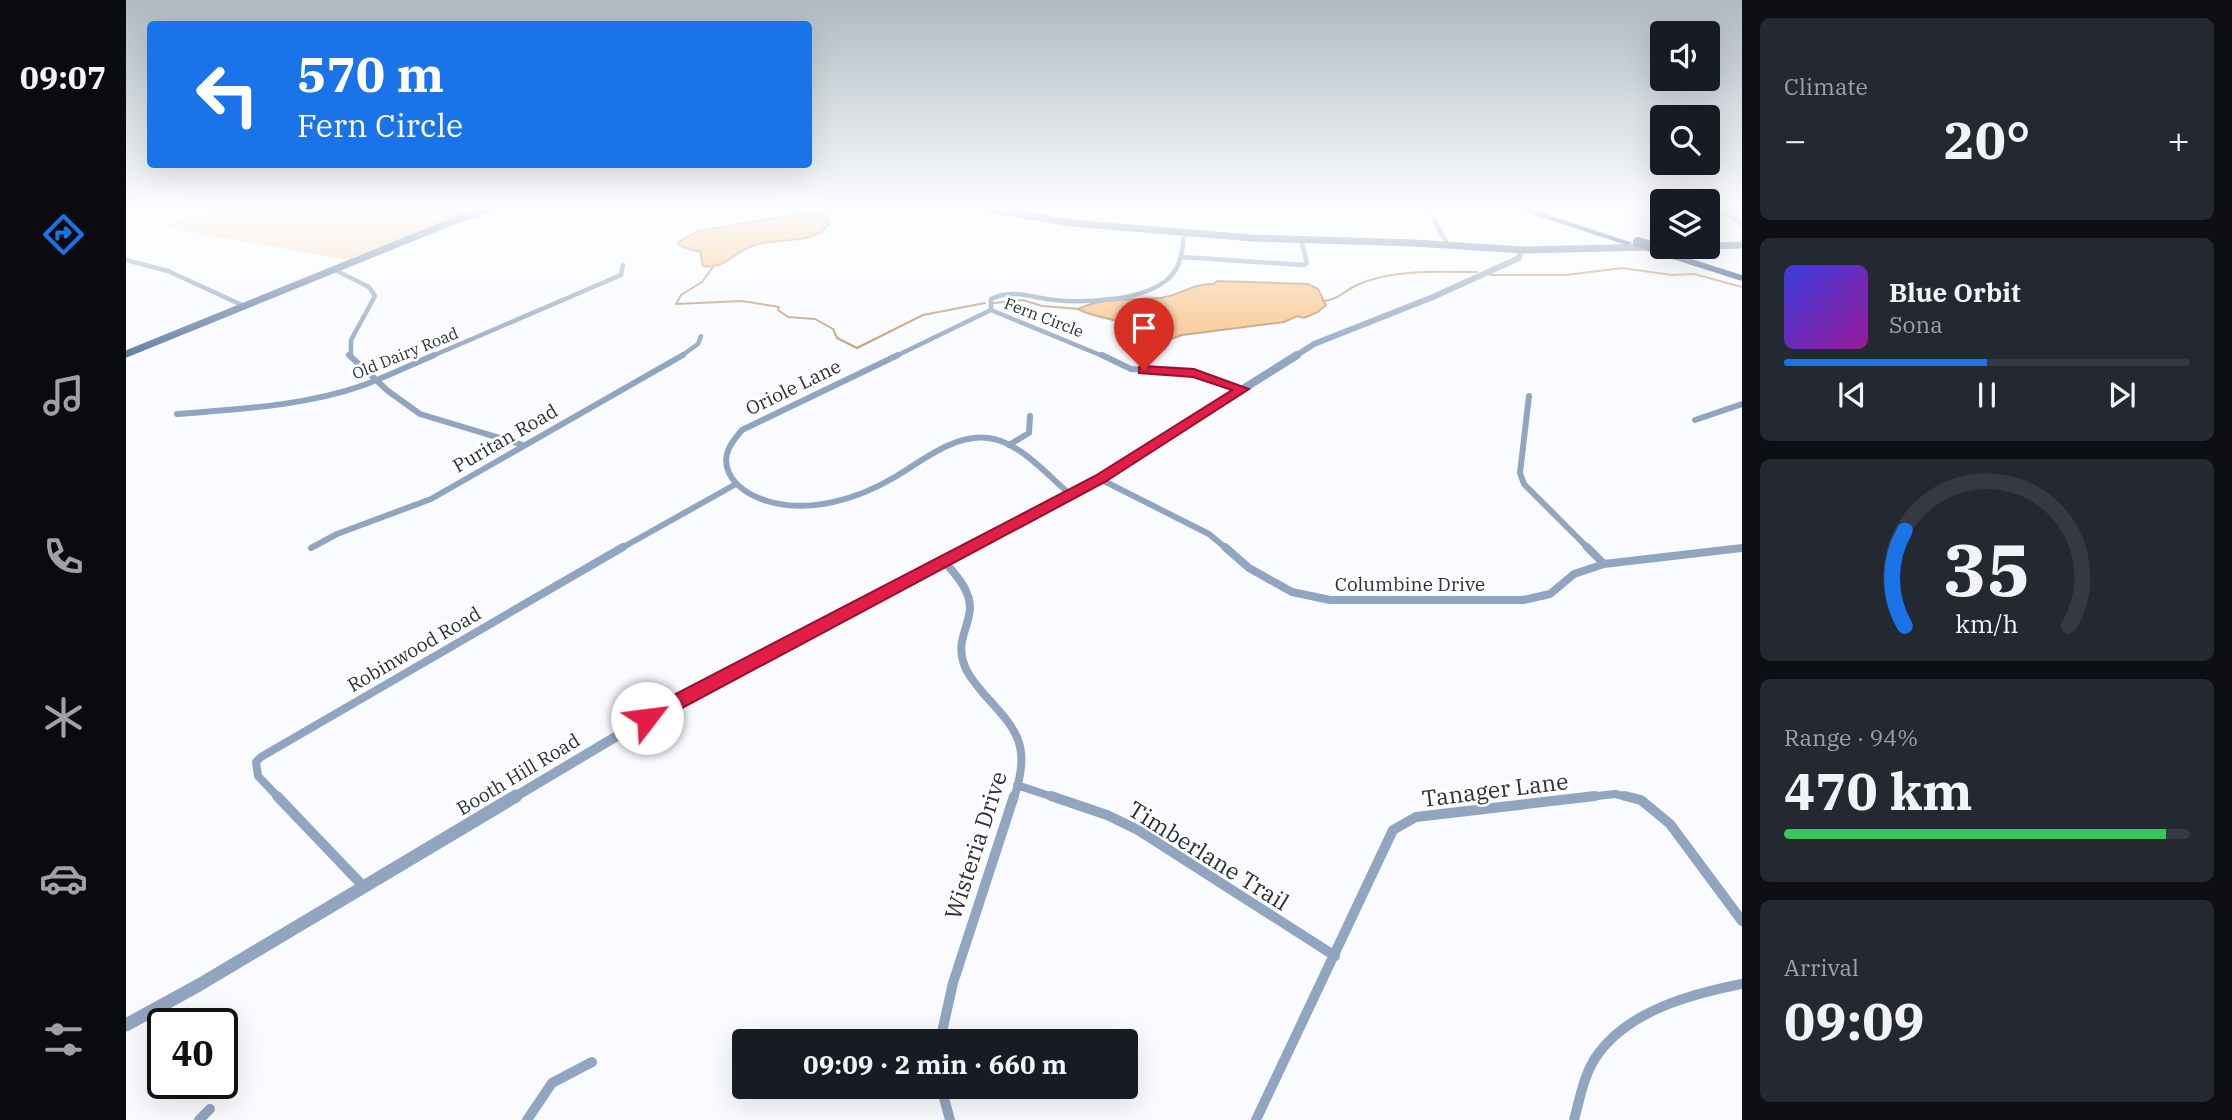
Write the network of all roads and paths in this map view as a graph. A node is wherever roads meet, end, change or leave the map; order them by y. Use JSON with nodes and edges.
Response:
{"nodes":[{"id":1,"x":357,"y":259,"type":"edge"},
{"id":2,"x":1181,"y":259,"type":"edge"},
{"id":3,"x":1217,"y":259,"type":"edge"},
{"id":4,"x":1306,"y":259,"type":"edge"},
{"id":5,"x":1516,"y":259,"type":"edge"},
{"id":6,"x":1686,"y":259,"type":"edge"},
{"id":7,"x":1694,"y":259,"type":"edge"},
{"id":8,"x":126,"y":260,"type":"edge"},
{"id":9,"x":623,"y":265,"type":"dead end"},
{"id":10,"x":333,"y":269,"type":"junction"},
{"id":11,"x":1742,"y":275,"type":"edge"},
{"id":12,"x":244,"y":306,"type":"junction"},
{"id":13,"x":991,"y":310,"type":"junction"},
{"id":14,"x":701,"y":336,"type":"dead end"},
{"id":15,"x":126,"y":354,"type":"edge"},
{"id":16,"x":376,"y":379,"type":"junction"},
{"id":17,"x":1242,"y":389,"type":"junction"},
{"id":18,"x":1529,"y":396,"type":"dead end"},
{"id":19,"x":1742,"y":404,"type":"edge"},
{"id":20,"x":177,"y":414,"type":"dead end"},
{"id":21,"x":1030,"y":416,"type":"dead end"},
{"id":22,"x":1695,"y":420,"type":"dead end"},
{"id":23,"x":523,"y":445,"type":"junction"},
{"id":24,"x":1009,"y":445,"type":"junction"},
{"id":25,"x":1100,"y":479,"type":"junction"},
{"id":26,"x":736,"y":484,"type":"junction"},
{"id":27,"x":1071,"y":495,"type":"junction"},
{"id":28,"x":312,"y":548,"type":"dead end"},
{"id":29,"x":1742,"y":548,"type":"edge"},
{"id":30,"x":944,"y":561,"type":"junction"},
{"id":31,"x":1604,"y":564,"type":"junction"},
{"id":32,"x":1017,"y":785,"type":"junction"},
{"id":33,"x":365,"y":887,"type":"junction"},
{"id":34,"x":1742,"y":920,"type":"edge"},
{"id":35,"x":1335,"y":956,"type":"junction"},
{"id":36,"x":1742,"y":984,"type":"edge"},
{"id":37,"x":126,"y":1025,"type":"edge"},
{"id":38,"x":943,"y":1029,"type":"edge"},
{"id":39,"x":592,"y":1062,"type":"dead end"},
{"id":40,"x":944,"y":1099,"type":"edge"},
{"id":41,"x":210,"y":1109,"type":"dead end"},
{"id":42,"x":199,"y":1120,"type":"edge"},
{"id":43,"x":527,"y":1120,"type":"edge"},
{"id":44,"x":950,"y":1120,"type":"edge"},
{"id":45,"x":1256,"y":1120,"type":"edge"},
{"id":46,"x":1574,"y":1120,"type":"edge"}],
"edges":[{"from":1,"to":10,"type":"main road"},
{"from":2,"to":13,"type":"street","name":"Fern Circle"},
{"from":3,"to":4,"type":"street"},
{"from":5,"to":17,"type":"street","name":"Booth Hill Road"},
{"from":6,"to":11,"type":"highway","bridge":true},
{"from":7,"to":11,"type":"highway"},
{"from":8,"to":12,"type":"street"},
{"from":9,"to":16,"type":"street","name":"Old Dairy Road"},
{"from":10,"to":12,"type":"main road"},
{"from":10,"to":16,"type":"street"},
{"from":12,"to":15,"type":"main road"},
{"from":13,"to":17,"type":"street","name":"Fern Circle"},
{"from":13,"to":26,"type":"street","name":"Oriole Lane"},
{"from":14,"to":23,"type":"street","name":"Puritan Road"},
{"from":16,"to":20,"type":"street","name":"Old Dairy Road"},
{"from":16,"to":23,"type":"street"},
{"from":17,"to":25,"type":"street","name":"Booth Hill Road"},
{"from":18,"to":31,"type":"street"},
{"from":19,"to":22,"type":"street"},
{"from":21,"to":24,"type":"street"},
{"from":23,"to":28,"type":"street","name":"Puritan Road"},
{"from":24,"to":26,"type":"street"},
{"from":24,"to":27,"type":"street"},
{"from":25,"to":27,"type":"street","name":"Booth Hill Road"},
{"from":25,"to":31,"type":"street","name":"Columbine Drive"},
{"from":26,"to":33,"type":"street","name":"Robinwood Road"},
{"from":27,"to":30,"type":"street","name":"Booth Hill Road"},
{"from":29,"to":31,"type":"street","name":"Columbine Drive"},
{"from":30,"to":32,"type":"street","name":"Wisteria Drive"},
{"from":30,"to":33,"type":"street","name":"Booth Hill Road"},
{"from":32,"to":35,"type":"street","name":"Timberlane Trail"},
{"from":32,"to":38,"type":"street","name":"Wisteria Drive"},
{"from":33,"to":37,"type":"street","name":"Booth Hill Road"},
{"from":34,"to":35,"type":"street","name":"Tanager Lane"},
{"from":35,"to":45,"type":"street","name":"Tanager Lane"},
{"from":36,"to":46,"type":"street"},
{"from":39,"to":43,"type":"street"},
{"from":40,"to":44,"type":"street"},
{"from":41,"to":42,"type":"street"}]}
